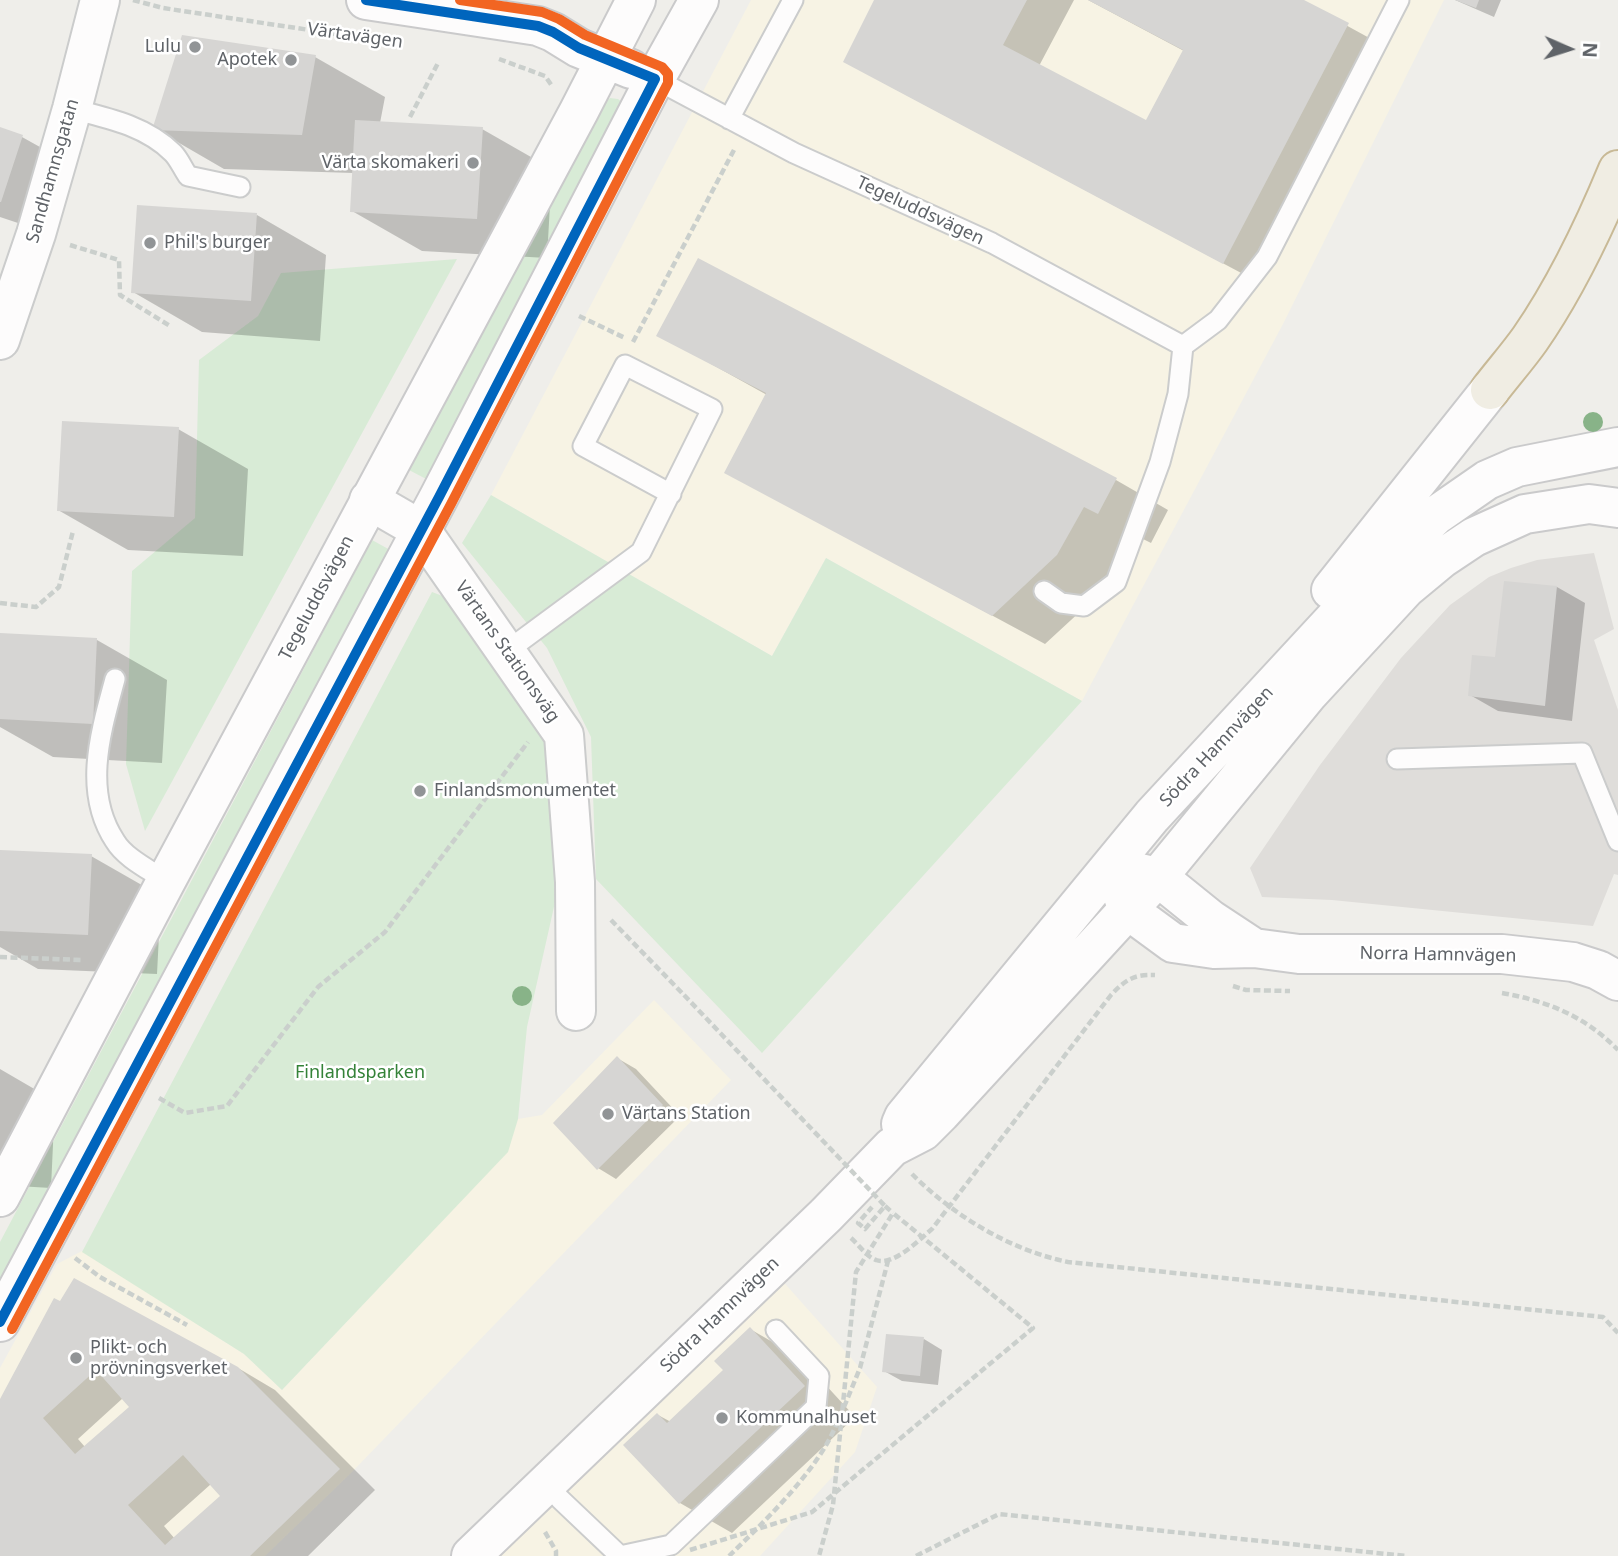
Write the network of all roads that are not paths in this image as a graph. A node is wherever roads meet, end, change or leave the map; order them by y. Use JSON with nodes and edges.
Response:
{"nodes":[{"id":1,"x":100,"y":0,"type":"edge"},
{"id":2,"x":366,"y":0,"type":"edge"},
{"id":3,"x":636,"y":0,"type":"edge"},
{"id":4,"x":699,"y":0,"type":"edge"},
{"id":5,"x":793,"y":0,"type":"edge"},
{"id":6,"x":1399,"y":0,"type":"edge"},
{"id":7,"x":444,"y":6,"type":"edge"},
{"id":8,"x":606,"y":59,"type":"junction"},
{"id":9,"x":655,"y":79,"type":"junction"},
{"id":10,"x":72,"y":109,"type":"junction"},
{"id":11,"x":738,"y":123,"type":"junction"},
{"id":12,"x":1618,"y":170,"type":"edge"},
{"id":13,"x":240,"y":187,"type":"dead end"},
{"id":14,"x":0,"y":340,"type":"edge"},
{"id":15,"x":1183,"y":346,"type":"junction"},
{"id":16,"x":1490,"y":390,"type":"joint"},
{"id":17,"x":1618,"y":447,"type":"edge"},
{"id":18,"x":671,"y":494,"type":"junction"},
{"id":19,"x":369,"y":500,"type":"junction"},
{"id":20,"x":1618,"y":508,"type":"edge"},
{"id":21,"x":421,"y":530,"type":"junction"},
{"id":22,"x":1044,"y":591,"type":"dead end"},
{"id":23,"x":506,"y":651,"type":"junction"},
{"id":24,"x":1287,"y":671,"type":"junction"},
{"id":25,"x":116,"y":679,"type":"dead end"},
{"id":26,"x":1397,"y":760,"type":"dead end"},
{"id":27,"x":1618,"y":841,"type":"edge"},
{"id":28,"x":1112,"y":867,"type":"junction"},
{"id":29,"x":1157,"y":877,"type":"junction"},
{"id":30,"x":166,"y":881,"type":"junction"},
{"id":31,"x":1128,"y":910,"type":"junction"},
{"id":32,"x":1254,"y":948,"type":"junction"},
{"id":33,"x":1618,"y":981,"type":"edge"},
{"id":34,"x":576,"y":1012,"type":"dead end"},
{"id":35,"x":902,"y":1160,"type":"junction"},
{"id":36,"x":0,"y":1196,"type":"edge"},
{"id":37,"x":0,"y":1322,"type":"edge"},
{"id":38,"x":776,"y":1330,"type":"dead end"},
{"id":39,"x":547,"y":1482,"type":"junction"},
{"id":40,"x":484,"y":1551,"type":"edge"}],
"edges":[{"from":1,"to":10,"type":"main road","name":"Sandhamnsgatan"},
{"from":2,"to":7,"type":"main road","name":"Värtavägen"},
{"from":3,"to":8,"type":"main road","name":"Tegeluddsvägen"},
{"from":4,"to":9,"type":"main road"},
{"from":5,"to":11,"type":"lane"},
{"from":6,"to":15,"type":"lane"},
{"from":7,"to":8,"type":"main road","name":"Värtavägen"},
{"from":8,"to":9,"type":"main road","name":"Värtavägen"},
{"from":8,"to":19,"type":"main road","name":"Tegeluddsvägen"},
{"from":9,"to":11,"type":"lane","name":"Tegeluddsvägen"},
{"from":9,"to":21,"type":"main road"},
{"from":10,"to":13,"type":"lane"},
{"from":10,"to":14,"type":"main road","name":"Sandhamnsgatan"},
{"from":11,"to":15,"type":"lane","name":"Tegeluddsvägen"},
{"from":12,"to":16,"type":"highway"},
{"from":15,"to":22,"type":"lane"},
{"from":16,"to":24,"type":"main road"},
{"from":17,"to":24,"type":"main road","name":"Södra Hamnvägen"},
{"from":18,"to":18,"type":"lane"},
{"from":18,"to":23,"type":"lane"},
{"from":19,"to":21,"type":"main road","name":"Värtans Stationsväg"},
{"from":19,"to":30,"type":"main road","name":"Tegeluddsvägen"},
{"from":20,"to":29,"type":"main road","name":"Södra Hamnvägen"},
{"from":21,"to":23,"type":"main road","name":"Värtans Stationsväg"},
{"from":21,"to":37,"type":"main road"},
{"from":23,"to":34,"type":"main road","name":"Värtans Stationsväg"},
{"from":24,"to":28,"type":"main road","name":"Södra Hamnvägen"},
{"from":25,"to":30,"type":"lane"},
{"from":26,"to":27,"type":"lane"},
{"from":28,"to":29,"type":"main road","name":"Norra Hamnvägen"},
{"from":28,"to":31,"type":"main road"},
{"from":28,"to":35,"type":"main road","name":"Södra Hamnvägen"},
{"from":29,"to":31,"type":"main road","name":"Södra Hamnvägen"},
{"from":29,"to":32,"type":"main road","name":"Norra Hamnvägen"},
{"from":30,"to":36,"type":"main road","name":"Tegeluddsvägen"},
{"from":31,"to":32,"type":"main road","name":"Norra Hamnvägen"},
{"from":31,"to":35,"type":"main road","name":"Södra Hamnvägen"},
{"from":32,"to":33,"type":"main road","name":"Norra Hamnvägen"},
{"from":35,"to":39,"type":"main road","name":"Södra Hamnvägen"},
{"from":38,"to":39,"type":"lane"},
{"from":39,"to":40,"type":"main road","name":"Södra Hamnvägen"}]}
